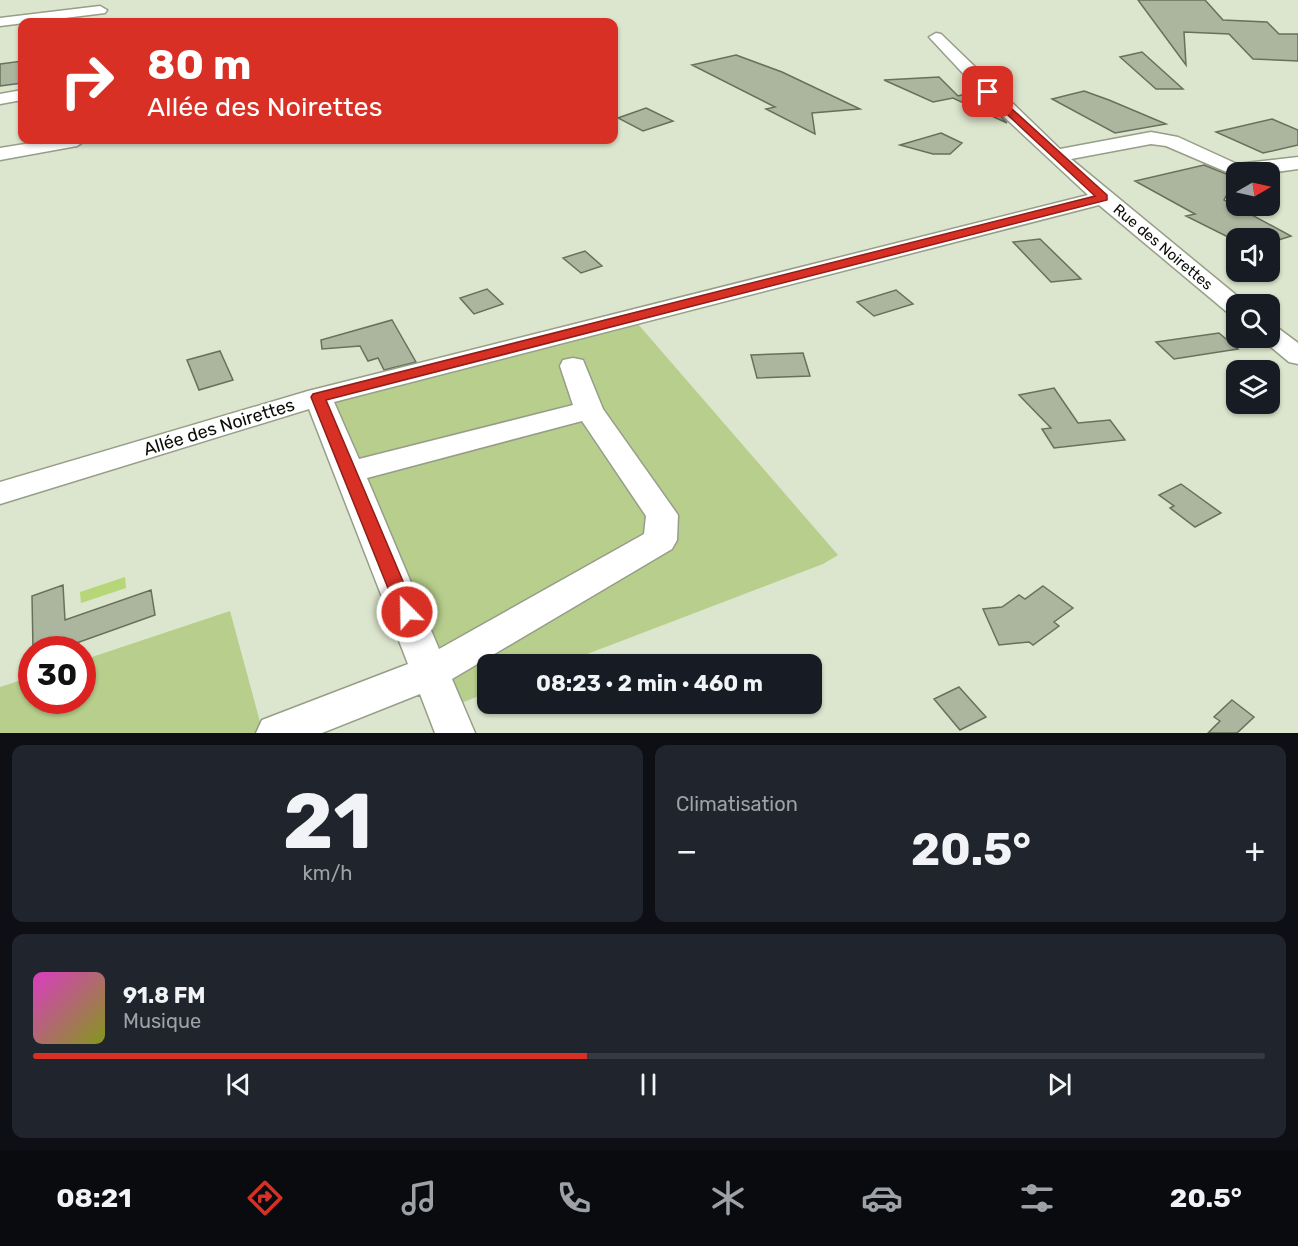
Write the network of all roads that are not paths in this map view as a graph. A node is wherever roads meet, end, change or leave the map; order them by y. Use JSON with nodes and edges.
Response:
{"nodes":[{"id":1,"x":34,"y":0,"type":"edge"},
{"id":2,"x":103,"y":13,"type":"edge"},
{"id":3,"x":33,"y":18,"type":"edge"},
{"id":4,"x":53,"y":18,"type":"edge"},
{"id":5,"x":18,"y":21,"type":"edge"},
{"id":6,"x":0,"y":22,"type":"edge"},
{"id":7,"x":936,"y":37,"type":"dead end"},
{"id":8,"x":18,"y":96,"type":"edge"},
{"id":9,"x":0,"y":99,"type":"edge"},
{"id":10,"x":55,"y":144,"type":"edge"},
{"id":11,"x":0,"y":154,"type":"edge"},
{"id":12,"x":1056,"y":156,"type":"junction"},
{"id":13,"x":1298,"y":163,"type":"edge"},
{"id":14,"x":1103,"y":198,"type":"junction"},
{"id":15,"x":1226,"y":299,"type":"edge"},
{"id":16,"x":1280,"y":342,"type":"edge"},
{"id":17,"x":1298,"y":356,"type":"edge"},
{"id":18,"x":573,"y":366,"type":"dead end"},
{"id":19,"x":318,"y":397,"type":"junction"},
{"id":20,"x":589,"y":410,"type":"junction"},
{"id":21,"x":347,"y":473,"type":"junction"},
{"id":22,"x":0,"y":493,"type":"edge"},
{"id":23,"x":432,"y":672,"type":"junction"},
{"id":24,"x":276,"y":733,"type":"edge"},
{"id":25,"x":455,"y":733,"type":"edge"}],
"edges":[{"from":1,"to":3,"type":"street"},
{"from":2,"to":4,"type":"street"},
{"from":5,"to":6,"type":"street"},
{"from":7,"to":12,"type":"street","name":"Rue des Noirettes"},
{"from":8,"to":9,"type":"street"},
{"from":10,"to":11,"type":"street"},
{"from":12,"to":13,"type":"street"},
{"from":12,"to":14,"type":"street","name":"Rue des Noirettes"},
{"from":14,"to":15,"type":"street","name":"Rue des Noirettes"},
{"from":14,"to":19,"type":"street","name":"Allée des Noirettes"},
{"from":16,"to":17,"type":"street"},
{"from":18,"to":20,"type":"street"},
{"from":19,"to":21,"type":"street"},
{"from":19,"to":22,"type":"street","name":"Allée des Noirettes"},
{"from":20,"to":21,"type":"street"},
{"from":20,"to":23,"type":"street"},
{"from":21,"to":23,"type":"street"},
{"from":23,"to":24,"type":"street"},
{"from":23,"to":25,"type":"street"}]}
